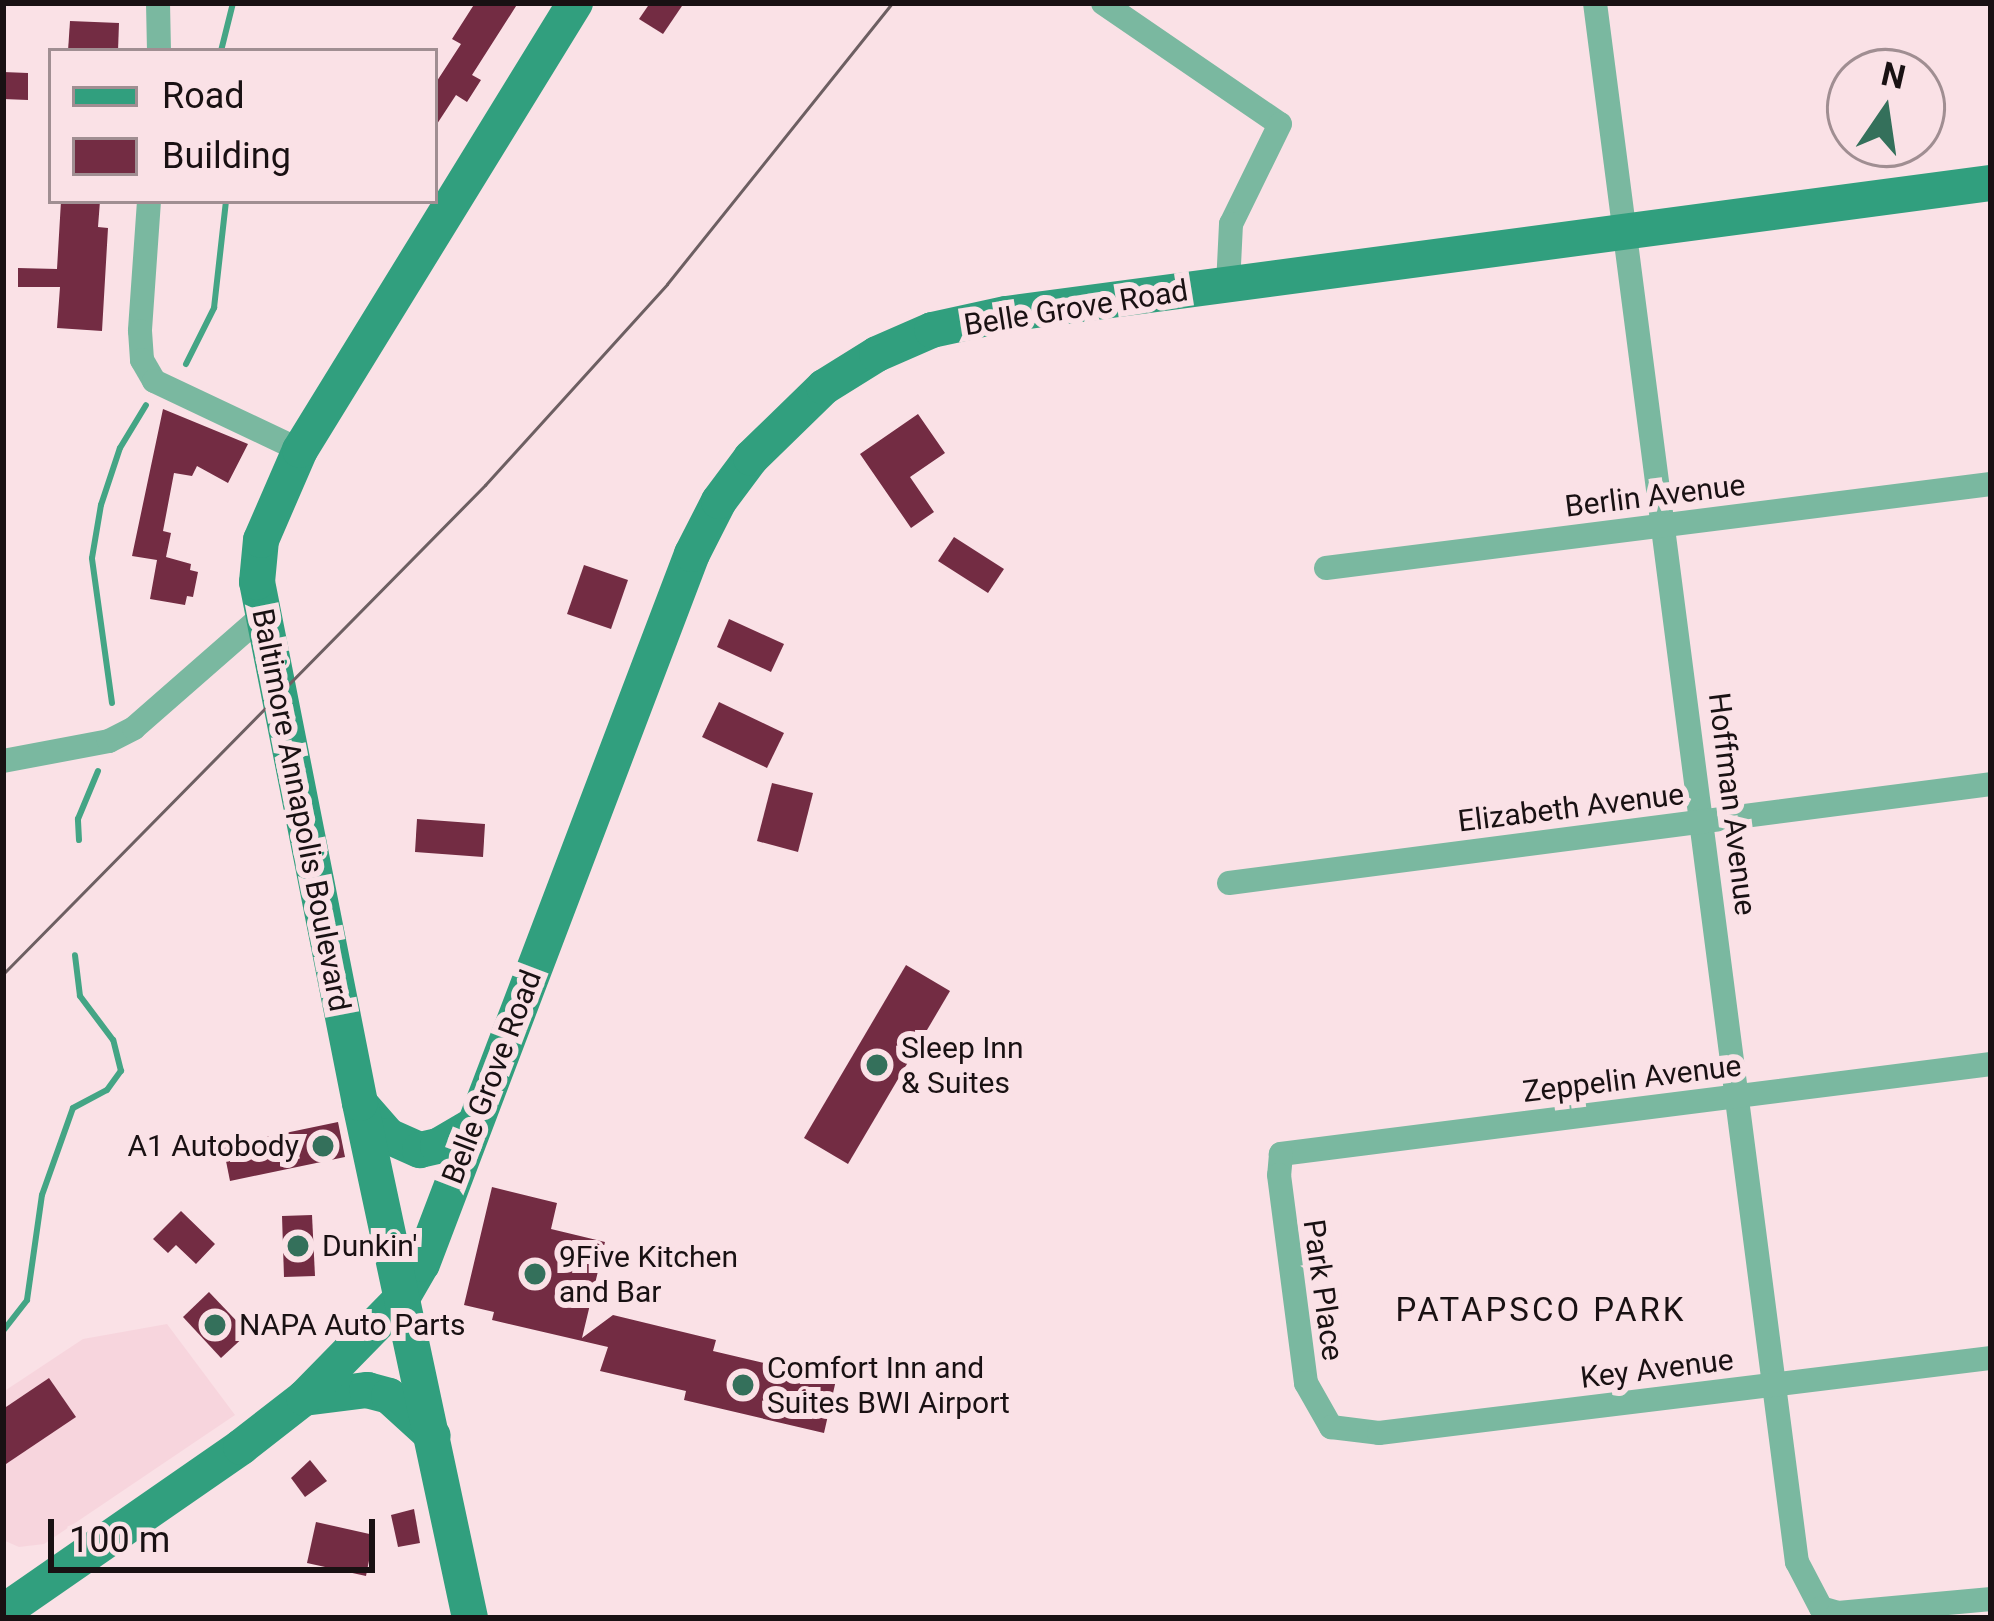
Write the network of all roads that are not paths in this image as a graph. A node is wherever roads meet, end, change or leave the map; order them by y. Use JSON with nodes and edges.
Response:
{"nodes":[{"id":1,"x":158,"y":3,"type":"edge"},
{"id":2,"x":575,"y":3,"type":"edge"},
{"id":3,"x":1103,"y":3,"type":"edge"},
{"id":4,"x":1595,"y":3,"type":"edge"},
{"id":5,"x":159,"y":48,"type":"edge"},
{"id":6,"x":1991,"y":183,"type":"edge"},
{"id":7,"x":149,"y":204,"type":"edge"},
{"id":8,"x":1625,"y":231,"type":"junction"},
{"id":9,"x":1228,"y":285,"type":"junction"},
{"id":10,"x":300,"y":450,"type":"junction"},
{"id":11,"x":1991,"y":484,"type":"edge"},
{"id":12,"x":1665,"y":525,"type":"junction"},
{"id":13,"x":1326,"y":568,"type":"dead end"},
{"id":14,"x":261,"y":617,"type":"junction"},
{"id":15,"x":3,"y":760,"type":"edge"},
{"id":16,"x":1991,"y":784,"type":"edge"},
{"id":17,"x":1704,"y":821,"type":"junction"},
{"id":18,"x":1229,"y":883,"type":"dead end"},
{"id":19,"x":1991,"y":1064,"type":"edge"},
{"id":20,"x":1739,"y":1096,"type":"junction"},
{"id":21,"x":359,"y":1103,"type":"junction"},
{"id":22,"x":474,"y":1125,"type":"junction"},
{"id":23,"x":1281,"y":1154,"type":"joint"},
{"id":24,"x":402,"y":1298,"type":"junction"},
{"id":25,"x":1991,"y":1358,"type":"edge"},
{"id":26,"x":1775,"y":1384,"type":"junction"},
{"id":27,"x":304,"y":1398,"type":"junction"},
{"id":28,"x":1331,"y":1427,"type":"joint"},
{"id":29,"x":435,"y":1438,"type":"junction"},
{"id":30,"x":1991,"y":1599,"type":"edge"},
{"id":31,"x":18,"y":1610,"type":"edge"},
{"id":32,"x":470,"y":1618,"type":"edge"}],
"edges":[{"from":1,"to":5,"type":"street"},
{"from":2,"to":10,"type":"main road","name":"Baltimore Annapolis Boulevard"},
{"from":3,"to":9,"type":"street"},
{"from":4,"to":8,"type":"street","name":"Hoffman Avenue"},
{"from":6,"to":8,"type":"main road","name":"Belle Grove Road"},
{"from":7,"to":10,"type":"street"},
{"from":8,"to":9,"type":"main road","name":"Belle Grove Road"},
{"from":8,"to":12,"type":"street","name":"Hoffman Avenue"},
{"from":9,"to":22,"type":"main road","name":"Belle Grove Road"},
{"from":10,"to":14,"type":"main road","name":"Baltimore Annapolis Boulevard"},
{"from":11,"to":12,"type":"street","name":"Berlin Avenue"},
{"from":12,"to":13,"type":"street","name":"Berlin Avenue"},
{"from":12,"to":17,"type":"street","name":"Hoffman Avenue"},
{"from":14,"to":15,"type":"street"},
{"from":14,"to":21,"type":"main road","name":"Baltimore Annapolis Boulevard"},
{"from":16,"to":17,"type":"street","name":"Elizabeth Avenue"},
{"from":17,"to":18,"type":"street","name":"Elizabeth Avenue"},
{"from":17,"to":20,"type":"street","name":"Hoffman Avenue"},
{"from":19,"to":20,"type":"street","name":"Zeppelin Avenue"},
{"from":20,"to":23,"type":"street","name":"Zeppelin Avenue"},
{"from":20,"to":26,"type":"street","name":"Hoffman Avenue"},
{"from":21,"to":22,"type":"main road"},
{"from":21,"to":24,"type":"main road","name":"Baltimore Annapolis Boulevard"},
{"from":22,"to":24,"type":"main road","name":"Belle Grove Road"},
{"from":23,"to":28,"type":"street","name":"Park Place"},
{"from":24,"to":27,"type":"main road","name":"Belle Grove Road"},
{"from":24,"to":29,"type":"main road","name":"Baltimore Annapolis Boulevard"},
{"from":25,"to":26,"type":"street","name":"Key Avenue"},
{"from":26,"to":28,"type":"street","name":"Key Avenue"},
{"from":26,"to":30,"type":"street","name":"Hoffman Avenue"},
{"from":27,"to":29,"type":"main road"},
{"from":27,"to":31,"type":"main road","name":"Belle Grove Road"},
{"from":29,"to":32,"type":"main road","name":"Baltimore Annapolis Boulevard"}]}
